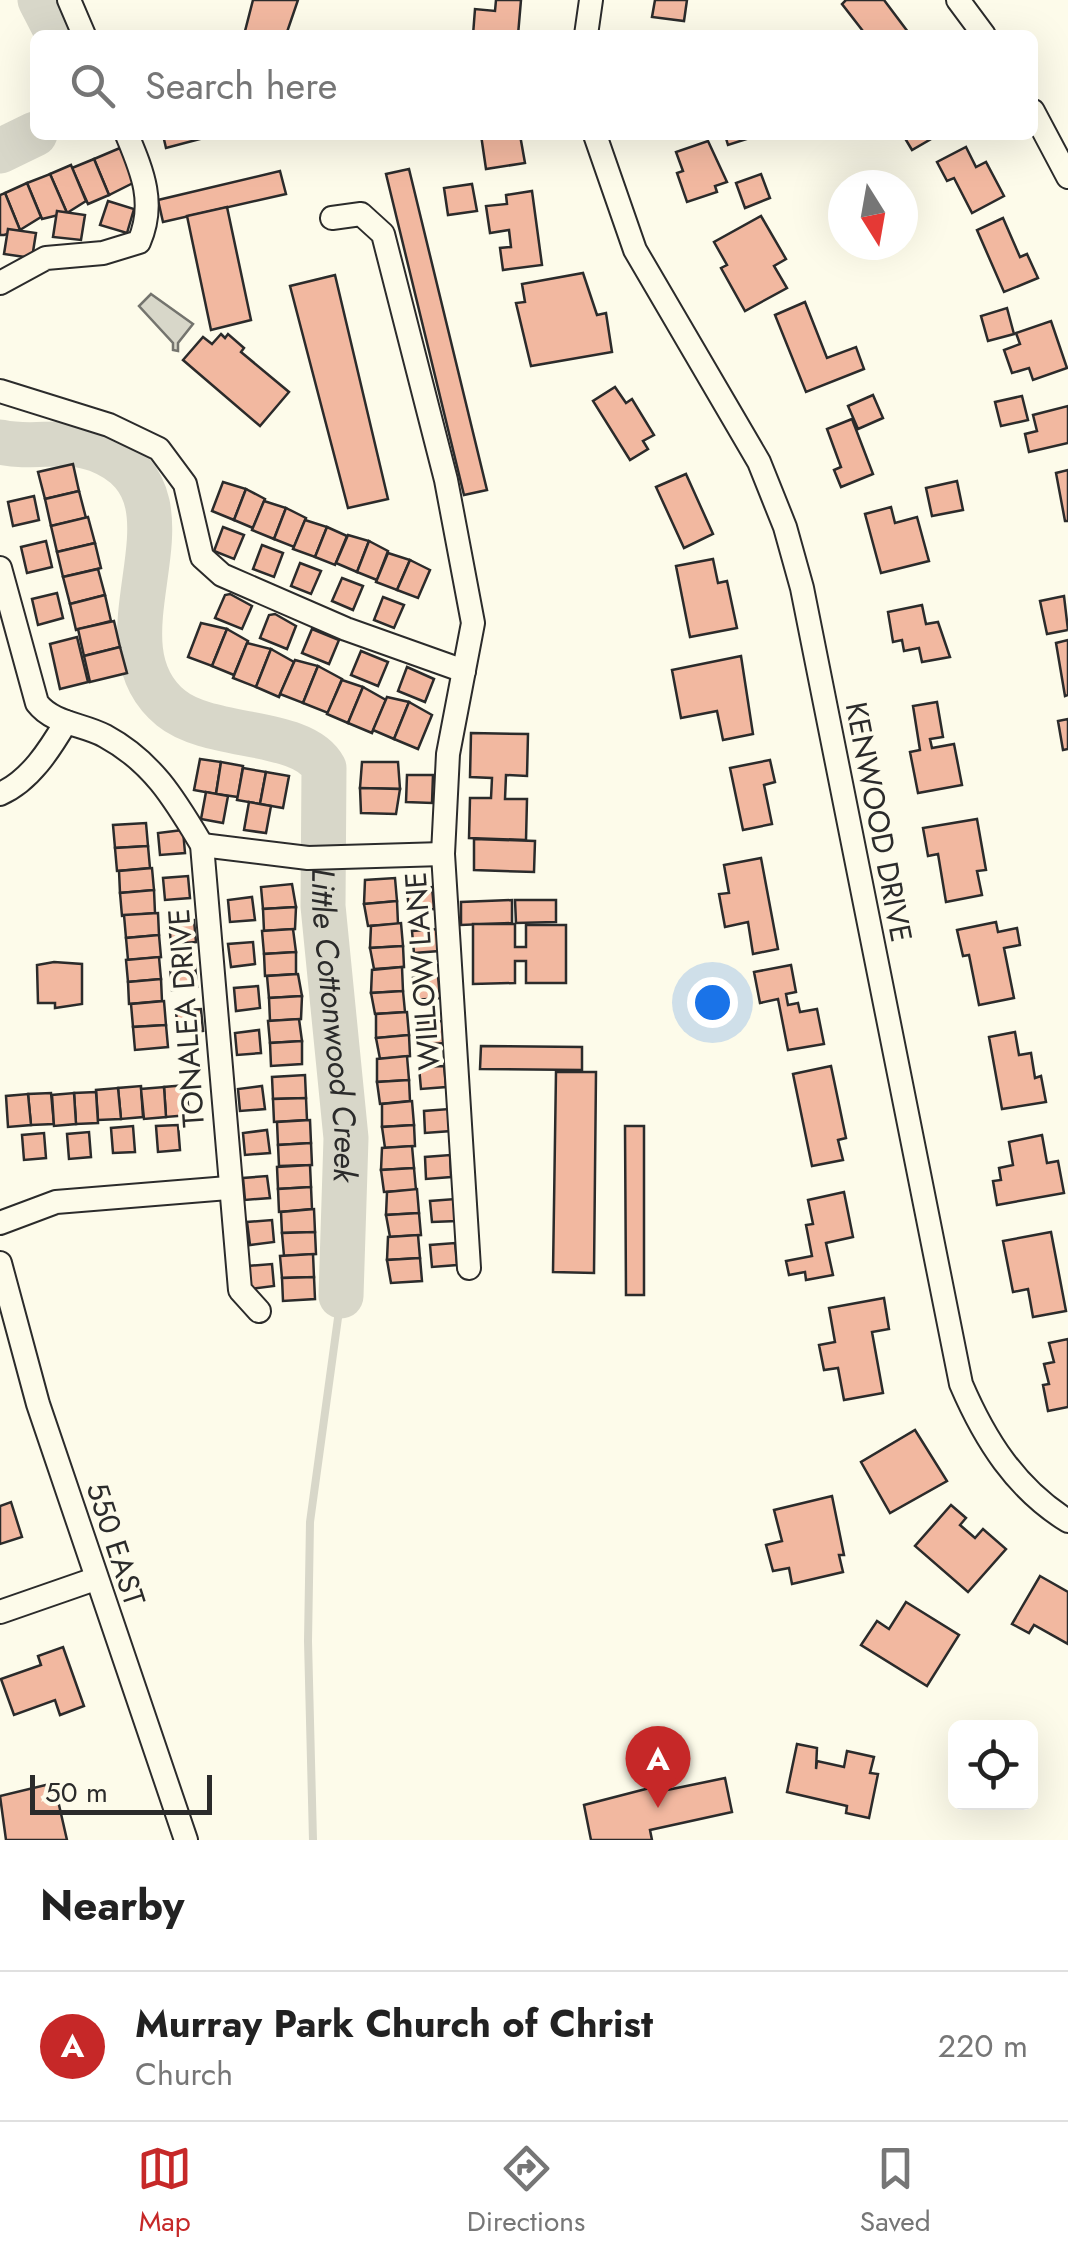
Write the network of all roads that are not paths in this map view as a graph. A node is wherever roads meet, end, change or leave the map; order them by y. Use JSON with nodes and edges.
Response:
{"nodes":[{"id":1,"x":69,"y":0,"type":"edge"},
{"id":2,"x":592,"y":0,"type":"edge"},
{"id":3,"x":958,"y":0,"type":"edge"},
{"id":4,"x":82,"y":30,"type":"edge"},
{"id":5,"x":587,"y":30,"type":"edge"},
{"id":6,"x":980,"y":30,"type":"edge"},
{"id":7,"x":1038,"y":120,"type":"edge"},
{"id":8,"x":129,"y":140,"type":"edge"},
{"id":9,"x":598,"y":140,"type":"edge"},
{"id":10,"x":1068,"y":177,"type":"edge"},
{"id":11,"x":332,"y":218,"type":"dead end"},
{"id":12,"x":0,"y":283,"type":"edge"},
{"id":13,"x":0,"y":391,"type":"edge"},
{"id":14,"x":0,"y":568,"type":"edge"},
{"id":15,"x":464,"y":671,"type":"junction"},
{"id":16,"x":66,"y":722,"type":"junction"},
{"id":17,"x":0,"y":794,"type":"edge"},
{"id":18,"x":202,"y":845,"type":"junction"},
{"id":19,"x":444,"y":854,"type":"junction"},
{"id":20,"x":228,"y":1188,"type":"junction"},
{"id":21,"x":0,"y":1223,"type":"edge"},
{"id":22,"x":0,"y":1264,"type":"edge"},
{"id":23,"x":469,"y":1268,"type":"dead end"},
{"id":24,"x":259,"y":1311,"type":"dead end"},
{"id":25,"x":1068,"y":1521,"type":"edge"},
{"id":26,"x":96,"y":1579,"type":"junction"},
{"id":27,"x":0,"y":1612,"type":"edge"},
{"id":28,"x":186,"y":1840,"type":"edge"}],
"edges":[{"from":1,"to":4,"type":"street"},
{"from":2,"to":5,"type":"street"},
{"from":3,"to":6,"type":"street"},
{"from":7,"to":10,"type":"street"},
{"from":8,"to":12,"type":"street"},
{"from":9,"to":25,"type":"street","name":"KENWOOD DRIVE"},
{"from":11,"to":15,"type":"street","name":"WILLOW LANE"},
{"from":13,"to":15,"type":"street"},
{"from":14,"to":16,"type":"street","name":"TONALEA DRIVE"},
{"from":15,"to":19,"type":"street","name":"WILLOW LANE"},
{"from":16,"to":17,"type":"street"},
{"from":16,"to":18,"type":"street","name":"TONALEA DRIVE"},
{"from":18,"to":19,"type":"street"},
{"from":18,"to":20,"type":"street","name":"TONALEA DRIVE"},
{"from":19,"to":23,"type":"street","name":"WILLOW LANE"},
{"from":20,"to":21,"type":"street"},
{"from":20,"to":24,"type":"street","name":"TONALEA DRIVE"},
{"from":22,"to":26,"type":"street","name":"550 EAST"},
{"from":26,"to":27,"type":"street"},
{"from":26,"to":28,"type":"street","name":"550 EAST"}]}
